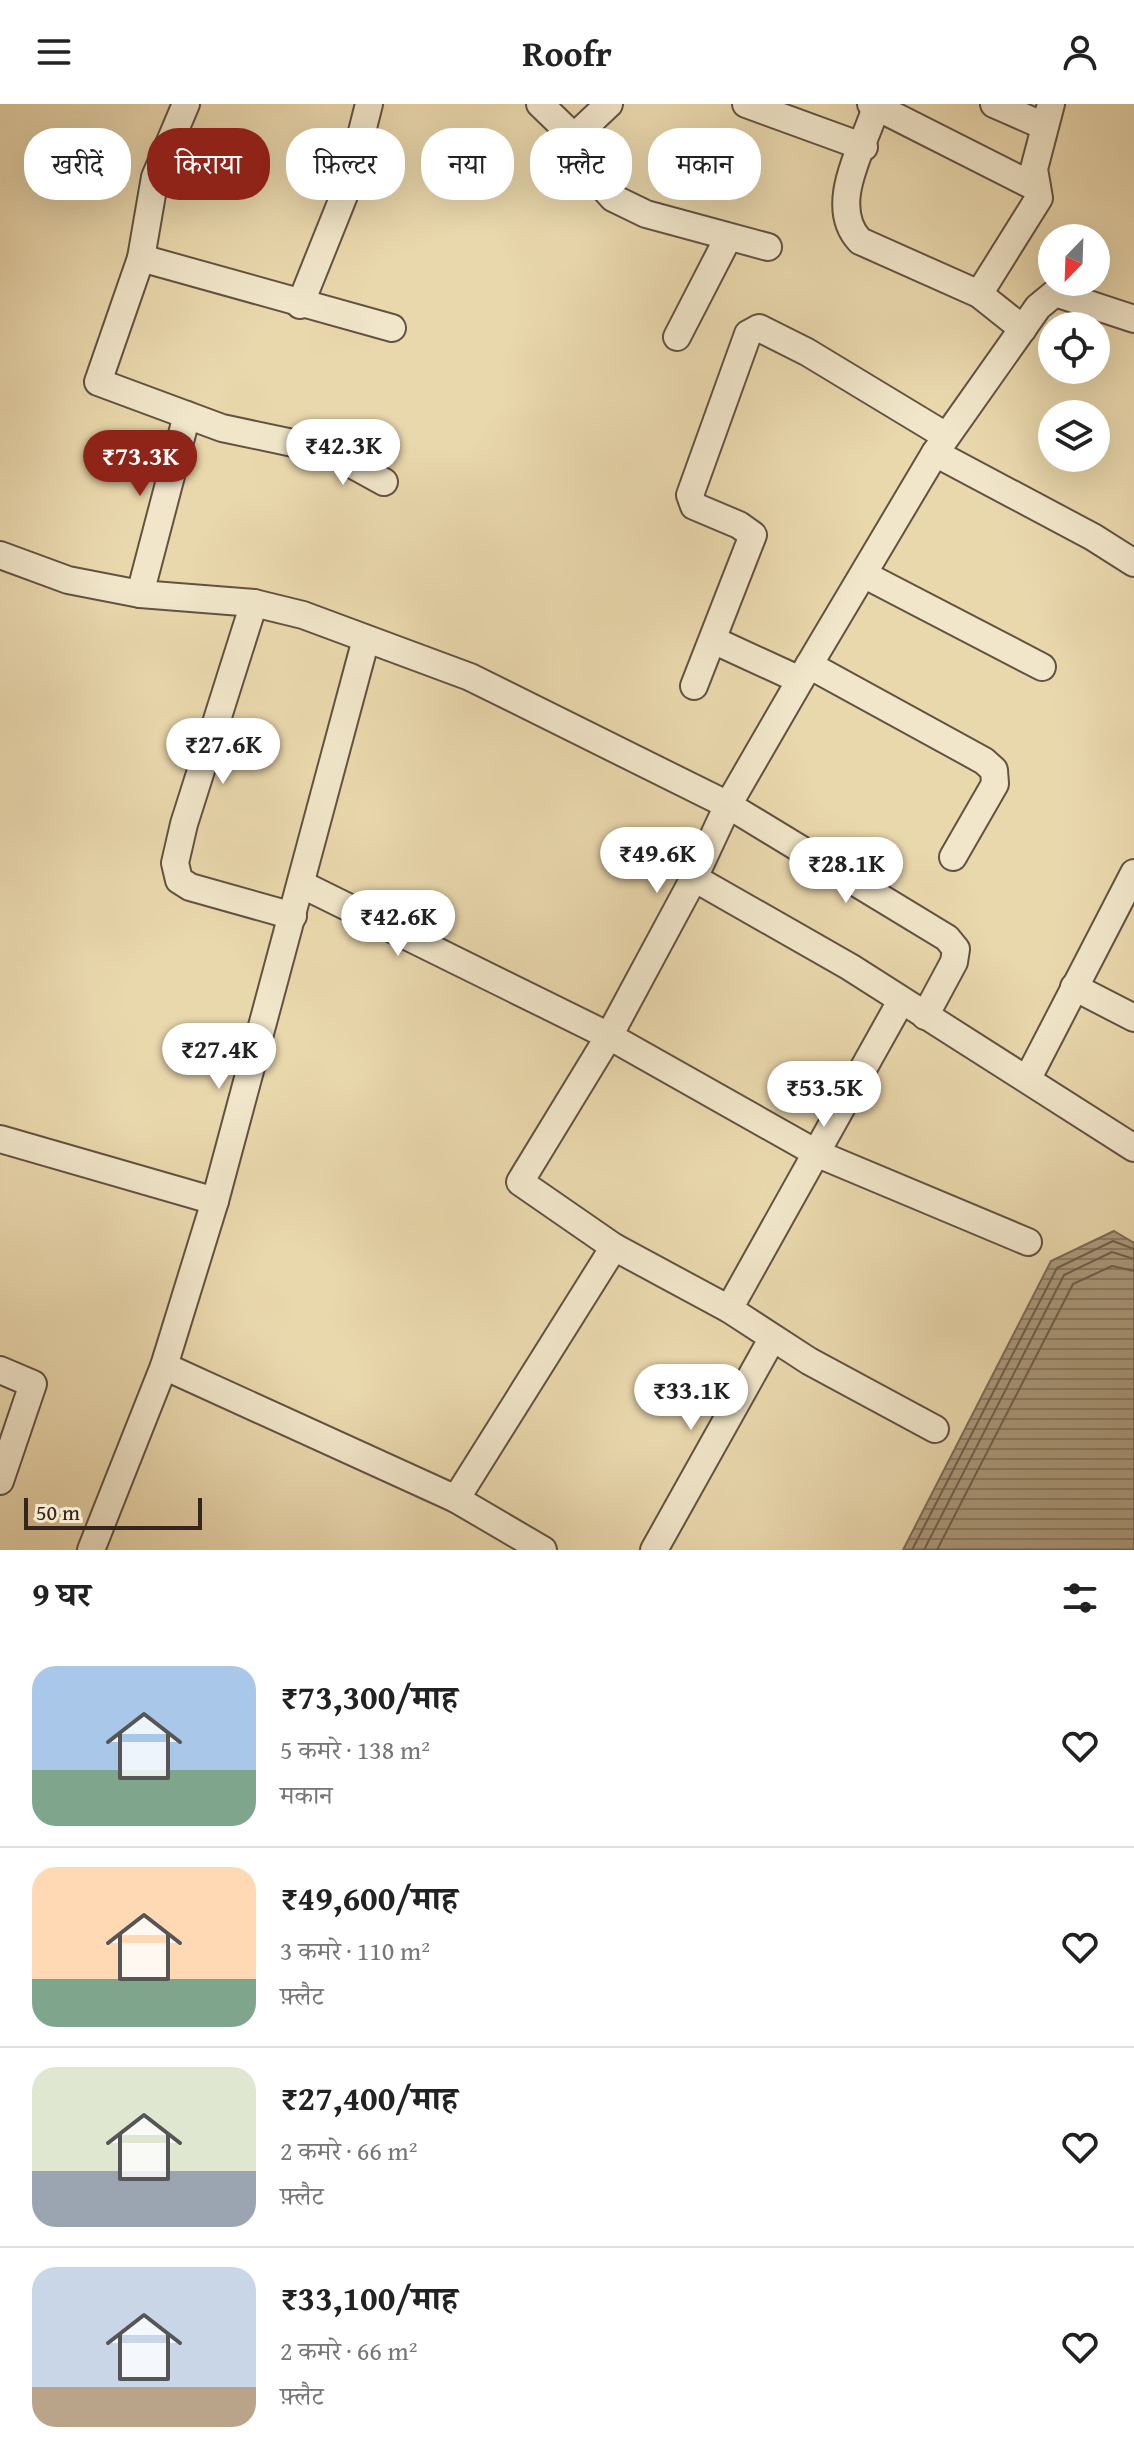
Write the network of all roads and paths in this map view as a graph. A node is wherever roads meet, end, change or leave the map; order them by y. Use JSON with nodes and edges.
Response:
{"nodes":[{"id":1,"x":186,"y":104,"type":"edge"},
{"id":2,"x":369,"y":104,"type":"edge"},
{"id":3,"x":540,"y":104,"type":"edge"},
{"id":4,"x":609,"y":104,"type":"edge"},
{"id":5,"x":746,"y":104,"type":"edge"},
{"id":6,"x":994,"y":104,"type":"edge"},
{"id":7,"x":874,"y":105,"type":"edge"},
{"id":8,"x":1047,"y":115,"type":"edge"},
{"id":9,"x":565,"y":128,"type":"edge"},
{"id":10,"x":584,"y":128,"type":"edge"},
{"id":11,"x":864,"y":147,"type":"junction"},
{"id":12,"x":1037,"y":188,"type":"junction"},
{"id":13,"x":617,"y":200,"type":"edge"},
{"id":14,"x":728,"y":238,"type":"junction"},
{"id":15,"x":768,"y":247,"type":"dead end"},
{"id":16,"x":141,"y":258,"type":"junction"},
{"id":17,"x":979,"y":294,"type":"junction"},
{"id":18,"x":300,"y":305,"type":"junction"},
{"id":19,"x":1134,"y":319,"type":"edge"},
{"id":20,"x":392,"y":328,"type":"dead end"},
{"id":21,"x":1023,"y":329,"type":"junction"},
{"id":22,"x":677,"y":337,"type":"dead end"},
{"id":23,"x":187,"y":415,"type":"junction"},
{"id":24,"x":941,"y":445,"type":"junction"},
{"id":25,"x":384,"y":482,"type":"dead end"},
{"id":26,"x":0,"y":555,"type":"edge"},
{"id":27,"x":1134,"y":563,"type":"edge"},
{"id":28,"x":865,"y":575,"type":"junction"},
{"id":29,"x":140,"y":594,"type":"junction"},
{"id":30,"x":254,"y":603,"type":"junction"},
{"id":31,"x":366,"y":639,"type":"junction"},
{"id":32,"x":713,"y":640,"type":"junction"},
{"id":33,"x":1042,"y":667,"type":"dead end"},
{"id":34,"x":804,"y":673,"type":"junction"},
{"id":35,"x":694,"y":686,"type":"dead end"},
{"id":36,"x":728,"y":805,"type":"junction"},
{"id":37,"x":953,"y":857,"type":"dead end"},
{"id":38,"x":1134,"y":873,"type":"edge"},
{"id":39,"x":694,"y":878,"type":"junction"},
{"id":40,"x":301,"y":884,"type":"junction"},
{"id":41,"x":293,"y":916,"type":"junction"},
{"id":42,"x":1074,"y":987,"type":"junction"},
{"id":43,"x":901,"y":1001,"type":"junction"},
{"id":44,"x":925,"y":1016,"type":"junction"},
{"id":45,"x":1134,"y":1018,"type":"edge"},
{"id":46,"x":609,"y":1036,"type":"junction"},
{"id":47,"x":1028,"y":1078,"type":"junction"},
{"id":48,"x":0,"y":1139,"type":"edge"},
{"id":49,"x":1134,"y":1148,"type":"edge"},
{"id":50,"x":818,"y":1154,"type":"junction"},
{"id":51,"x":215,"y":1201,"type":"junction"},
{"id":52,"x":1028,"y":1242,"type":"dead end"},
{"id":53,"x":614,"y":1247,"type":"junction"},
{"id":54,"x":729,"y":1309,"type":"junction"},
{"id":55,"x":772,"y":1339,"type":"junction"},
{"id":56,"x":164,"y":1366,"type":"junction"},
{"id":57,"x":0,"y":1370,"type":"edge"},
{"id":58,"x":935,"y":1429,"type":"dead end"},
{"id":59,"x":0,"y":1481,"type":"edge"},
{"id":60,"x":456,"y":1499,"type":"junction"},
{"id":61,"x":91,"y":1550,"type":"edge"},
{"id":62,"x":543,"y":1550,"type":"edge"},
{"id":63,"x":654,"y":1550,"type":"edge"}],
"edges":[{"from":1,"to":16,"type":"street"},
{"from":2,"to":18,"type":"street"},
{"from":3,"to":9,"type":"street"},
{"from":4,"to":10,"type":"street"},
{"from":5,"to":11,"type":"street"},
{"from":6,"to":8,"type":"street"},
{"from":7,"to":11,"type":"street"},
{"from":7,"to":12,"type":"street"},
{"from":8,"to":12,"type":"street"},
{"from":11,"to":17,"type":"street"},
{"from":12,"to":17,"type":"street"},
{"from":13,"to":14,"type":"street"},
{"from":14,"to":15,"type":"street"},
{"from":14,"to":22,"type":"street"},
{"from":16,"to":18,"type":"street"},
{"from":16,"to":23,"type":"street"},
{"from":17,"to":21,"type":"street"},
{"from":18,"to":20,"type":"street"},
{"from":19,"to":21,"type":"street"},
{"from":21,"to":24,"type":"street"},
{"from":23,"to":25,"type":"street"},
{"from":23,"to":29,"type":"street"},
{"from":24,"to":27,"type":"street"},
{"from":24,"to":28,"type":"street"},
{"from":24,"to":32,"type":"street"},
{"from":26,"to":29,"type":"street"},
{"from":28,"to":33,"type":"street"},
{"from":28,"to":34,"type":"street"},
{"from":29,"to":30,"type":"street"},
{"from":30,"to":31,"type":"street"},
{"from":30,"to":41,"type":"street"},
{"from":31,"to":36,"type":"street"},
{"from":31,"to":40,"type":"street"},
{"from":32,"to":34,"type":"street"},
{"from":32,"to":35,"type":"street"},
{"from":34,"to":36,"type":"street"},
{"from":34,"to":37,"type":"street"},
{"from":36,"to":39,"type":"street"},
{"from":36,"to":44,"type":"street"},
{"from":38,"to":42,"type":"street"},
{"from":39,"to":43,"type":"street"},
{"from":39,"to":46,"type":"street"},
{"from":40,"to":41,"type":"street"},
{"from":40,"to":46,"type":"street"},
{"from":41,"to":51,"type":"street"},
{"from":42,"to":45,"type":"street"},
{"from":42,"to":47,"type":"street"},
{"from":43,"to":44,"type":"street"},
{"from":43,"to":50,"type":"street"},
{"from":44,"to":47,"type":"street"},
{"from":46,"to":50,"type":"street"},
{"from":46,"to":53,"type":"street"},
{"from":47,"to":49,"type":"street"},
{"from":48,"to":51,"type":"street"},
{"from":50,"to":52,"type":"street"},
{"from":50,"to":54,"type":"street"},
{"from":51,"to":56,"type":"street"},
{"from":53,"to":54,"type":"street"},
{"from":53,"to":60,"type":"street"},
{"from":54,"to":55,"type":"street"},
{"from":55,"to":58,"type":"street"},
{"from":55,"to":63,"type":"street"},
{"from":56,"to":60,"type":"street"},
{"from":56,"to":61,"type":"street"},
{"from":57,"to":59,"type":"street"},
{"from":60,"to":62,"type":"street"}]}
